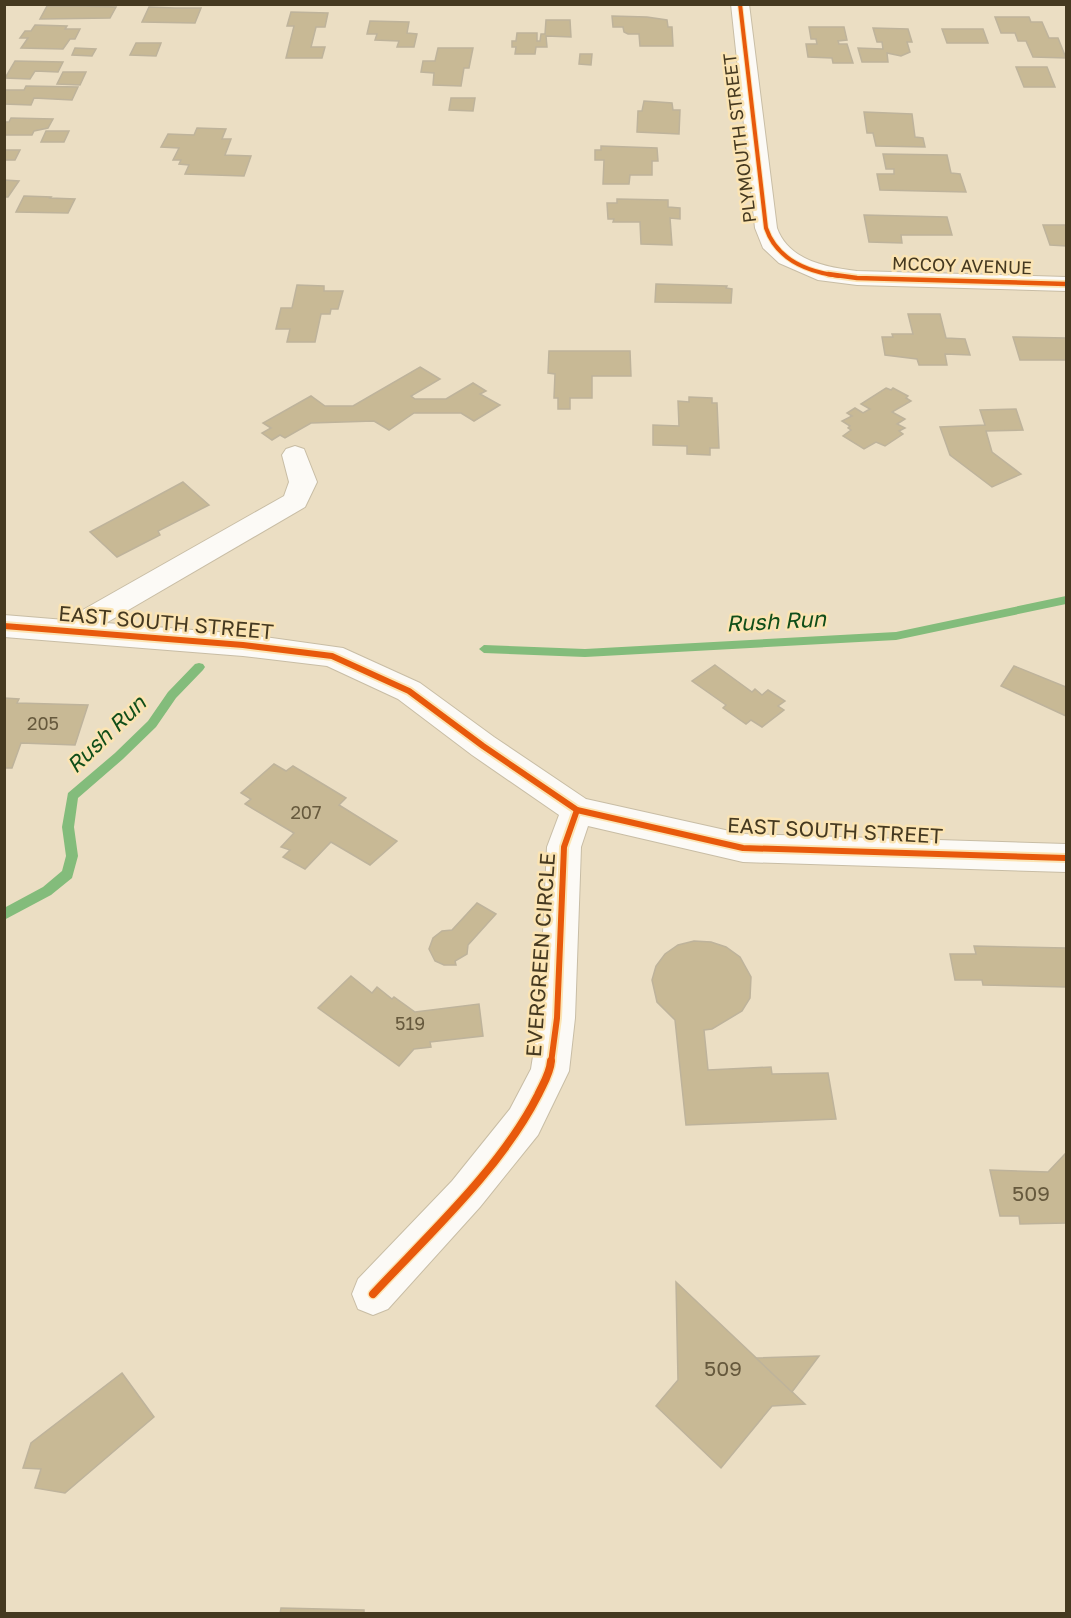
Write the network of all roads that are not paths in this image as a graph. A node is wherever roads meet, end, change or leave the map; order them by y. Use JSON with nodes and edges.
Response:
{"nodes":[{"id":1,"x":740,"y":4,"type":"edge"},
{"id":2,"x":857,"y":278,"type":"joint"},
{"id":3,"x":1066,"y":284,"type":"edge"},
{"id":4,"x":295,"y":455,"type":"dead end"},
{"id":5,"x":4,"y":626,"type":"edge"},
{"id":6,"x":70,"y":631,"type":"junction"},
{"id":7,"x":577,"y":810,"type":"junction"},
{"id":8,"x":1066,"y":858,"type":"edge"},
{"id":9,"x":373,"y":1294,"type":"dead end"}],
"edges":[{"from":1,"to":2,"type":"street","name":"PLYMOUTH STREET"},
{"from":2,"to":3,"type":"street","name":"MCCOY AVENUE"},
{"from":4,"to":6,"type":"street"},
{"from":5,"to":6,"type":"street","name":"EAST SOUTH STREET"},
{"from":6,"to":7,"type":"street","name":"EAST SOUTH STREET"},
{"from":7,"to":8,"type":"street","name":"EAST SOUTH STREET"},
{"from":7,"to":9,"type":"street","name":"EVERGREEN CIRCLE"}]}
